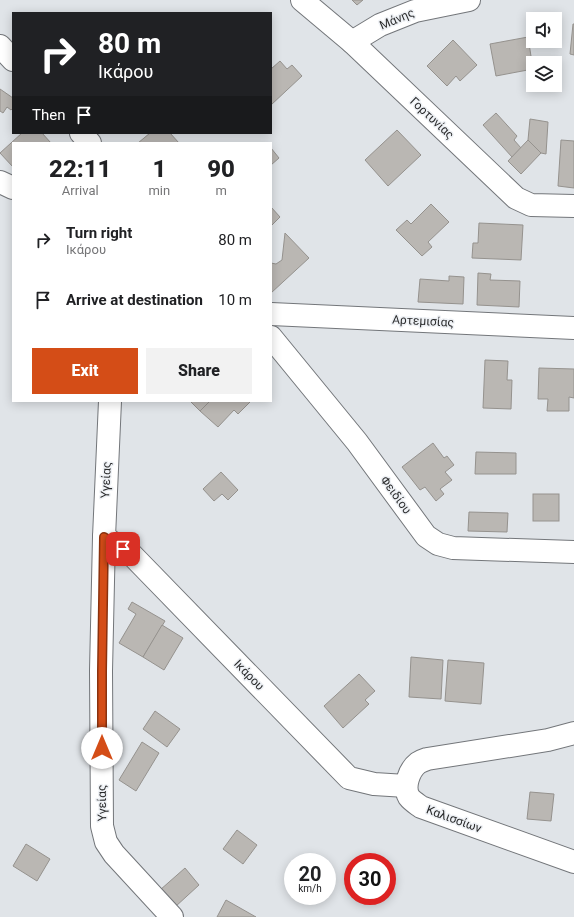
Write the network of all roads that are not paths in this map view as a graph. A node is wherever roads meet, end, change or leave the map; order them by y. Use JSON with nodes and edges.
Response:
{"nodes":[{"id":1,"x":302,"y":0,"type":"edge"},
{"id":2,"x":469,"y":0,"type":"edge"},
{"id":3,"x":352,"y":42,"type":"junction"},
{"id":4,"x":0,"y":46,"type":"edge"},
{"id":5,"x":12,"y":59,"type":"edge"},
{"id":6,"x":82,"y":134,"type":"edge"},
{"id":7,"x":89,"y":142,"type":"edge"},
{"id":8,"x":0,"y":182,"type":"edge"},
{"id":9,"x":12,"y":188,"type":"edge"},
{"id":10,"x":574,"y":206,"type":"edge"},
{"id":11,"x":272,"y":314,"type":"edge"},
{"id":12,"x":574,"y":328,"type":"edge"},
{"id":13,"x":272,"y":338,"type":"edge"},
{"id":14,"x":110,"y":402,"type":"edge"},
{"id":15,"x":104,"y":537,"type":"junction"},
{"id":16,"x":574,"y":552,"type":"edge"},
{"id":17,"x":574,"y":733,"type":"edge"},
{"id":18,"x":406,"y":786,"type":"junction"},
{"id":19,"x":574,"y":862,"type":"edge"},
{"id":20,"x":172,"y":917,"type":"edge"}],
"edges":[{"from":1,"to":3,"type":"street","name":"Γορτυνίας"},
{"from":2,"to":3,"type":"street","name":"Μάνης"},
{"from":3,"to":10,"type":"street","name":"Γορτυνίας"},
{"from":4,"to":5,"type":"street"},
{"from":6,"to":7,"type":"street"},
{"from":8,"to":9,"type":"street"},
{"from":11,"to":12,"type":"street","name":"Αρτεμισίας"},
{"from":13,"to":16,"type":"street","name":"Φειδίου"},
{"from":14,"to":15,"type":"street","name":"Υγείας"},
{"from":15,"to":18,"type":"street","name":"Ικάρου"},
{"from":15,"to":20,"type":"street","name":"Υγείας"},
{"from":17,"to":18,"type":"street"},
{"from":18,"to":19,"type":"street","name":"Καλισσίων"}]}
